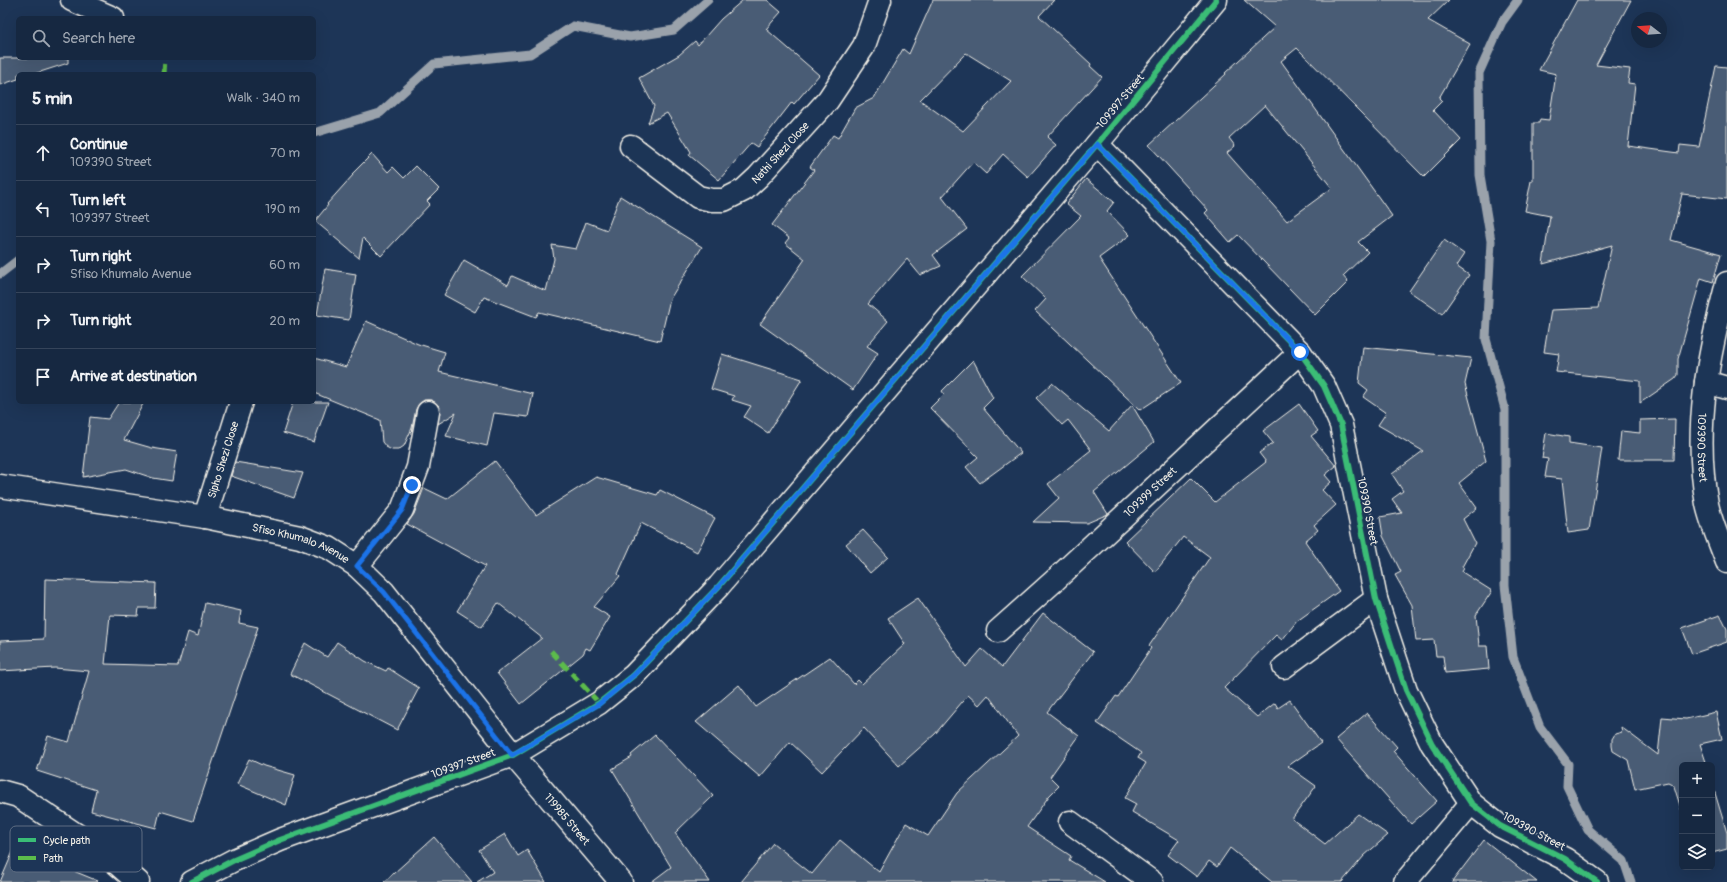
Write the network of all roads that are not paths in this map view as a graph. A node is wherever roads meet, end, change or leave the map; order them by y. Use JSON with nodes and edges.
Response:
{"nodes":[{"id":1,"x":72,"y":0,"type":"edge"},
{"id":2,"x":880,"y":0,"type":"edge"},
{"id":3,"x":1210,"y":2,"type":"edge"},
{"id":4,"x":108,"y":16,"type":"edge"},
{"id":5,"x":1097,"y":144,"type":"junction"},
{"id":6,"x":631,"y":146,"type":"dead end"},
{"id":7,"x":1727,"y":283,"type":"edge"},
{"id":8,"x":1300,"y":352,"type":"junction"},
{"id":9,"x":1706,"y":382,"type":"junction"},
{"id":10,"x":1727,"y":388,"type":"edge"},
{"id":11,"x":240,"y":404,"type":"edge"},
{"id":12,"x":428,"y":412,"type":"dead end"},
{"id":13,"x":0,"y":486,"type":"edge"},
{"id":14,"x":205,"y":517,"type":"junction"},
{"id":15,"x":1727,"y":562,"type":"edge"},
{"id":16,"x":357,"y":566,"type":"junction"},
{"id":17,"x":1376,"y":599,"type":"junction"},
{"id":18,"x":998,"y":631,"type":"dead end"},
{"id":19,"x":1284,"y":667,"type":"dead end"},
{"id":20,"x":512,"y":755,"type":"junction"},
{"id":21,"x":0,"y":791,"type":"edge"},
{"id":22,"x":1470,"y":803,"type":"junction"},
{"id":23,"x":1070,"y":822,"type":"dead end"},
{"id":24,"x":64,"y":826,"type":"edge"},
{"id":25,"x":127,"y":872,"type":"edge"},
{"id":26,"x":138,"y":882,"type":"edge"},
{"id":27,"x":192,"y":882,"type":"edge"},
{"id":28,"x":621,"y":882,"type":"edge"},
{"id":29,"x":1152,"y":882,"type":"edge"},
{"id":30,"x":1405,"y":882,"type":"edge"},
{"id":31,"x":1598,"y":882,"type":"edge"}],
"edges":[{"from":1,"to":4,"type":"street"},
{"from":2,"to":6,"type":"street","name":"Nathi Shezi Close"},
{"from":3,"to":5,"type":"street","name":"109397 Street"},
{"from":5,"to":8,"type":"street","name":"109390 Street"},
{"from":5,"to":20,"type":"street","name":"109397 Street"},
{"from":7,"to":9,"type":"street","name":"109390 Street"},
{"from":8,"to":17,"type":"street","name":"109390 Street"},
{"from":8,"to":18,"type":"street","name":"109399 Street"},
{"from":9,"to":10,"type":"street"},
{"from":9,"to":15,"type":"street","name":"109390 Street"},
{"from":11,"to":14,"type":"street","name":"Sipho Shezi Close"},
{"from":12,"to":16,"type":"street"},
{"from":13,"to":14,"type":"street","name":"Sfiso Khumalo Avenue"},
{"from":14,"to":16,"type":"street","name":"Sfiso Khumalo Avenue"},
{"from":16,"to":20,"type":"street","name":"Sfiso Khumalo Avenue"},
{"from":17,"to":19,"type":"street"},
{"from":17,"to":22,"type":"street","name":"109390 Street"},
{"from":20,"to":27,"type":"street","name":"109397 Street"},
{"from":20,"to":28,"type":"street","name":"119985 Street"},
{"from":21,"to":24,"type":"street"},
{"from":22,"to":30,"type":"street"},
{"from":22,"to":31,"type":"street","name":"109390 Street"},
{"from":23,"to":29,"type":"street"},
{"from":25,"to":26,"type":"street"}]}
